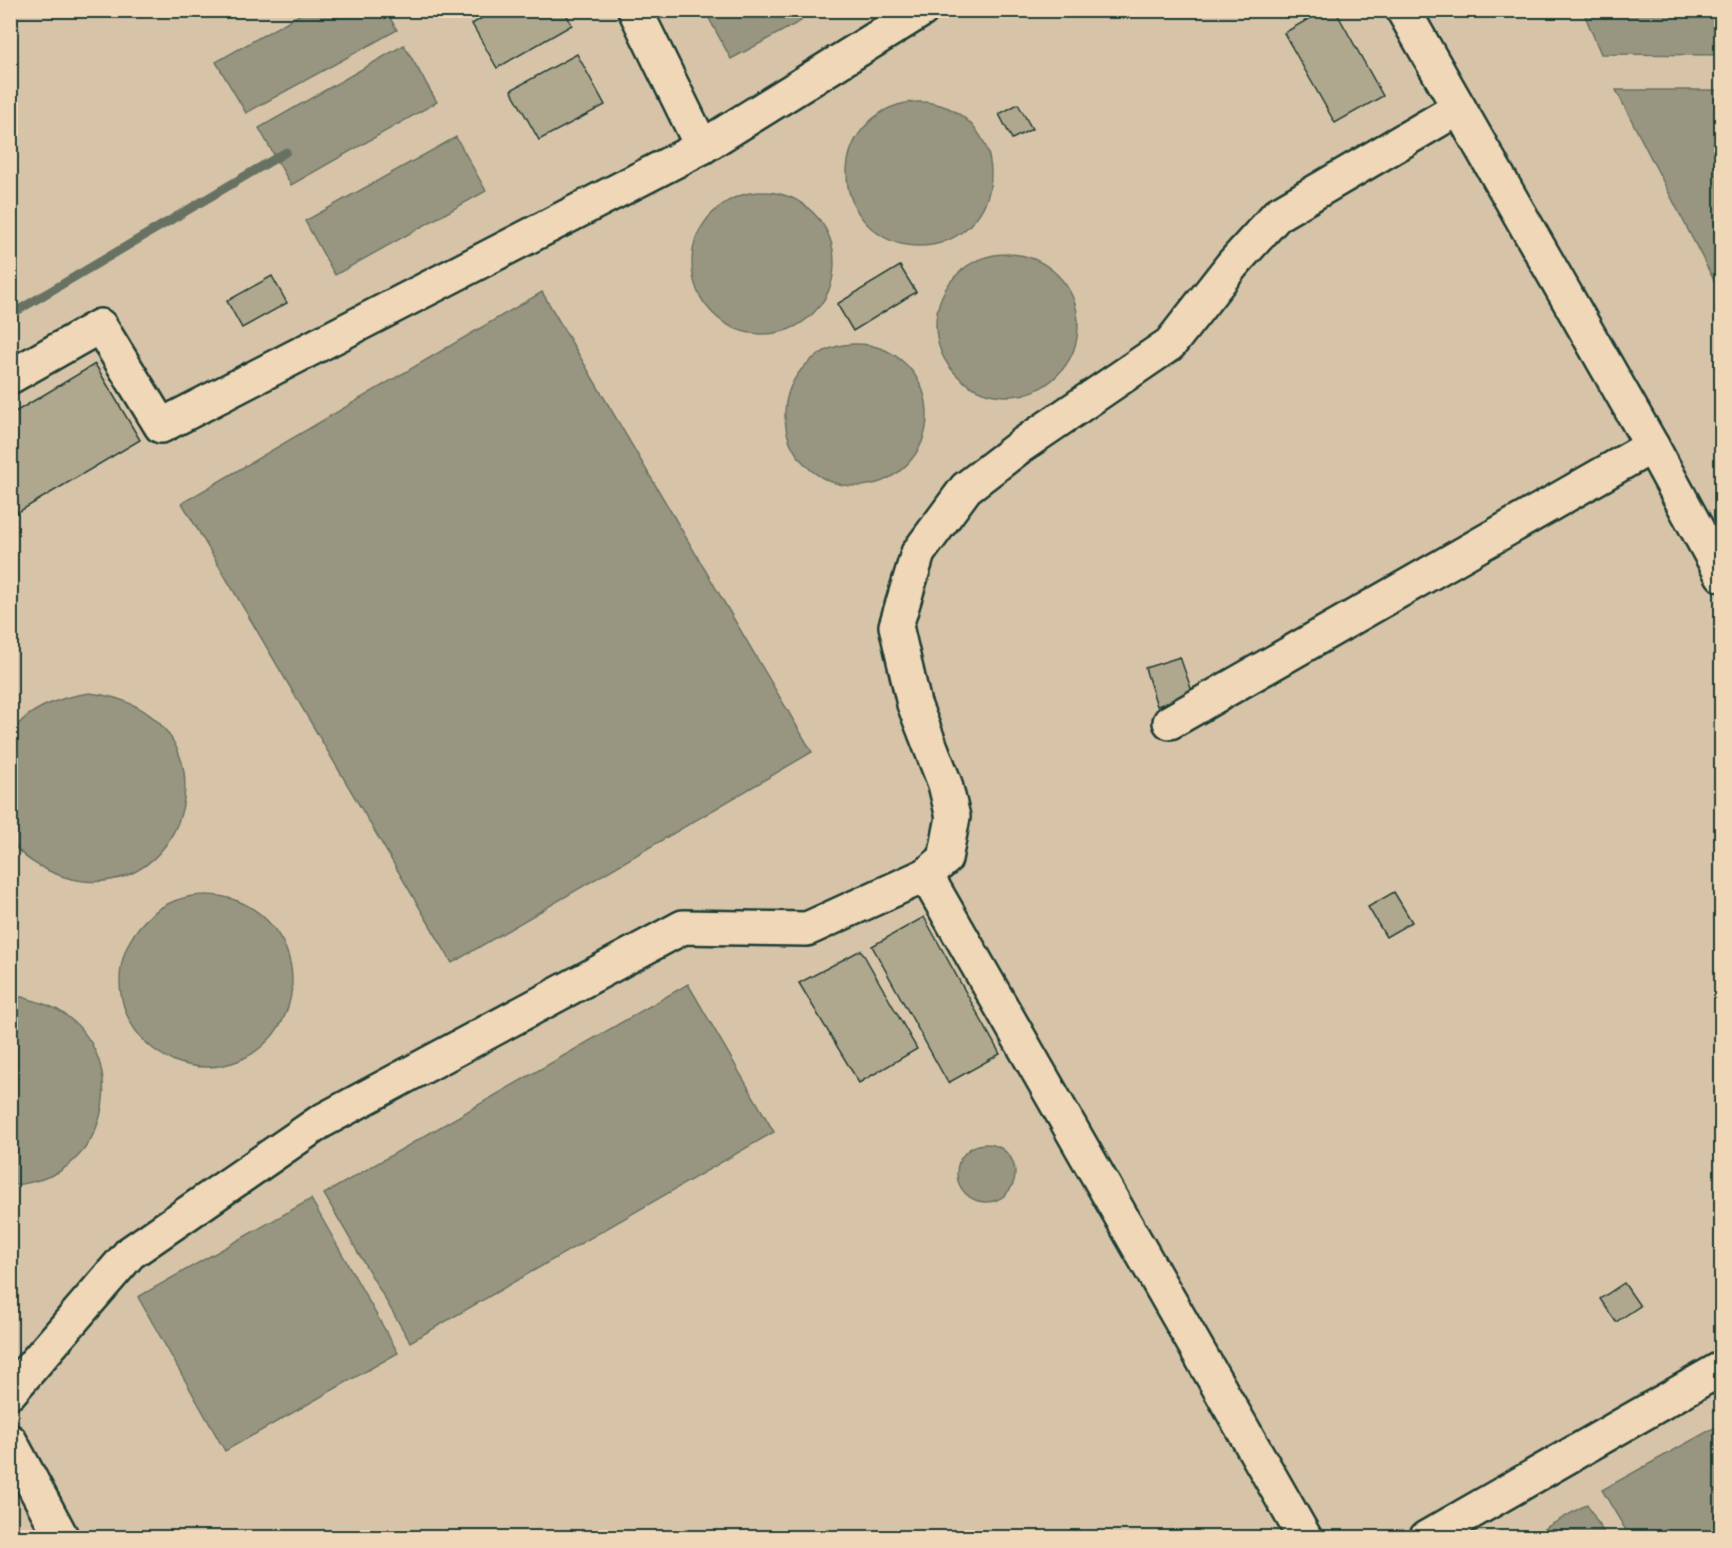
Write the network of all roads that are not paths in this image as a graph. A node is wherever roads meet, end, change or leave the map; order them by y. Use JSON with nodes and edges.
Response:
{"nodes":[{"id":1,"x":635,"y":10,"type":"edge"},
{"id":2,"x":922,"y":10,"type":"edge"},
{"id":3,"x":1403,"y":10,"type":"edge"},
{"id":4,"x":1459,"y":108,"type":"junction"},
{"id":5,"x":702,"y":147,"type":"junction"},
{"id":6,"x":10,"y":377,"type":"edge"},
{"id":7,"x":1652,"y":446,"type":"junction"},
{"id":8,"x":1722,"y":575,"type":"edge"},
{"id":9,"x":1170,"y":722,"type":"dead end"},
{"id":10,"x":926,"y":875,"type":"junction"},
{"id":11,"x":1722,"y":1368,"type":"edge"},
{"id":12,"x":10,"y":1392,"type":"edge"},
{"id":13,"x":10,"y":1441,"type":"edge"},
{"id":14,"x":62,"y":1538,"type":"edge"},
{"id":15,"x":1305,"y":1538,"type":"edge"},
{"id":16,"x":1426,"y":1538,"type":"edge"}],
"edges":[{"from":1,"to":5,"type":"lane"},
{"from":2,"to":5,"type":"lane"},
{"from":3,"to":4,"type":"lane"},
{"from":4,"to":7,"type":"lane"},
{"from":4,"to":10,"type":"lane"},
{"from":5,"to":6,"type":"lane"},
{"from":7,"to":8,"type":"lane"},
{"from":7,"to":9,"type":"lane"},
{"from":10,"to":12,"type":"lane"},
{"from":10,"to":15,"type":"lane"},
{"from":11,"to":16,"type":"lane"},
{"from":13,"to":14,"type":"lane"}]}
